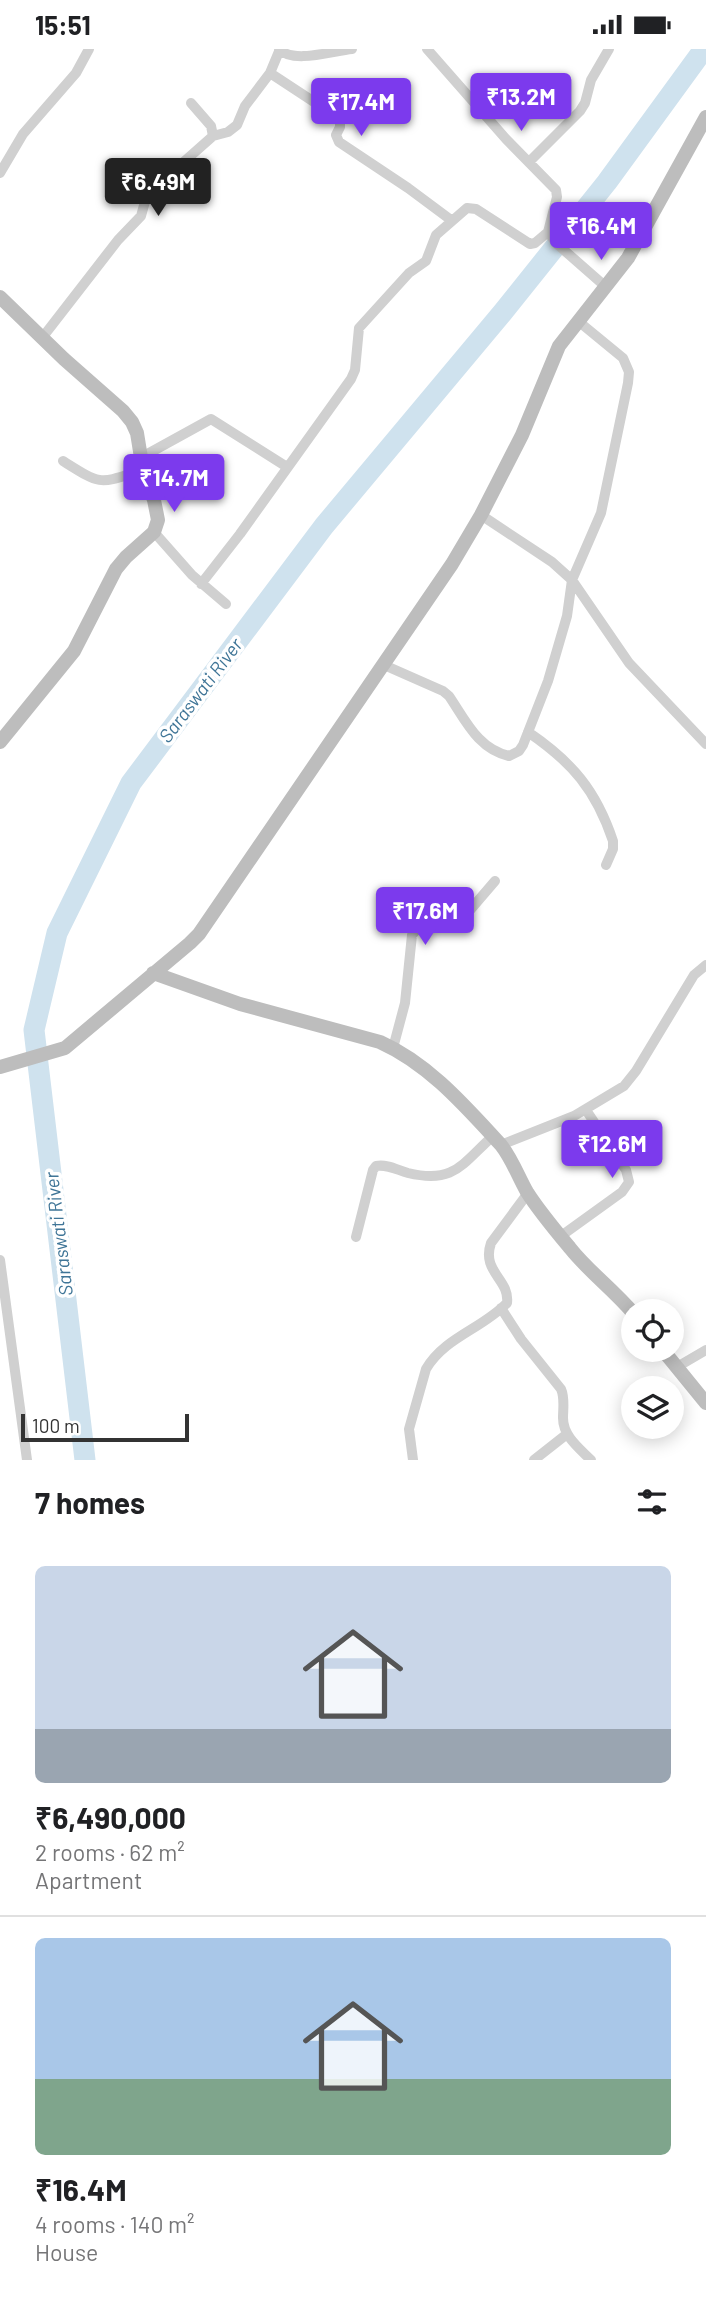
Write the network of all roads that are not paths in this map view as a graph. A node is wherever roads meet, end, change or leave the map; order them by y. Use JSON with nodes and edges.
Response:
{"nodes":[{"id":1,"x":89,"y":49,"type":"edge"},
{"id":2,"x":280,"y":49,"type":"edge"},
{"id":3,"x":352,"y":49,"type":"edge"},
{"id":4,"x":428,"y":49,"type":"edge"},
{"id":5,"x":609,"y":49,"type":"edge"},
{"id":6,"x":270,"y":73,"type":"junction"},
{"id":7,"x":191,"y":103,"type":"dead end"},
{"id":8,"x":706,"y":117,"type":"edge"},
{"id":9,"x":213,"y":136,"type":"junction"},
{"id":10,"x":529,"y":162,"type":"junction"},
{"id":11,"x":0,"y":173,"type":"edge"},
{"id":12,"x":451,"y":220,"type":"junction"},
{"id":13,"x":548,"y":232,"type":"junction"},
{"id":14,"x":606,"y":287,"type":"junction"},
{"id":15,"x":0,"y":297,"type":"edge"},
{"id":16,"x":578,"y":321,"type":"junction"},
{"id":17,"x":42,"y":338,"type":"junction"},
{"id":18,"x":63,"y":461,"type":"dead end"},
{"id":19,"x":142,"y":463,"type":"junction"},
{"id":20,"x":287,"y":467,"type":"junction"},
{"id":21,"x":481,"y":515,"type":"junction"},
{"id":22,"x":154,"y":532,"type":"junction"},
{"id":23,"x":572,"y":580,"type":"junction"},
{"id":24,"x":201,"y":584,"type":"junction"},
{"id":25,"x":226,"y":604,"type":"dead end"},
{"id":26,"x":384,"y":665,"type":"junction"},
{"id":27,"x":528,"y":732,"type":"junction"},
{"id":28,"x":0,"y":742,"type":"edge"},
{"id":29,"x":706,"y":744,"type":"edge"},
{"id":30,"x":606,"y":866,"type":"dead end"},
{"id":31,"x":495,"y":881,"type":"dead end"},
{"id":32,"x":706,"y":965,"type":"edge"},
{"id":33,"x":153,"y":973,"type":"junction"},
{"id":34,"x":393,"y":1048,"type":"junction"},
{"id":35,"x":3,"y":1066,"type":"edge"},
{"id":36,"x":586,"y":1110,"type":"junction"},
{"id":37,"x":497,"y":1140,"type":"junction"},
{"id":38,"x":528,"y":1193,"type":"junction"},
{"id":39,"x":561,"y":1236,"type":"junction"},
{"id":40,"x":356,"y":1237,"type":"dead end"},
{"id":41,"x":0,"y":1260,"type":"edge"},
{"id":42,"x":622,"y":1299,"type":"edge"},
{"id":43,"x":501,"y":1308,"type":"junction"},
{"id":44,"x":706,"y":1349,"type":"edge"},
{"id":45,"x":673,"y":1362,"type":"edge"},
{"id":46,"x":677,"y":1367,"type":"junction"},
{"id":47,"x":706,"y":1403,"type":"edge"},
{"id":48,"x":567,"y":1434,"type":"junction"},
{"id":49,"x":27,"y":1460,"type":"edge"},
{"id":50,"x":413,"y":1460,"type":"edge"},
{"id":51,"x":534,"y":1460,"type":"edge"},
{"id":52,"x":591,"y":1460,"type":"edge"}],
"edges":[{"from":1,"to":11,"type":"street"},
{"from":2,"to":3,"type":"street"},
{"from":2,"to":6,"type":"street"},
{"from":4,"to":10,"type":"street"},
{"from":5,"to":10,"type":"street"},
{"from":6,"to":9,"type":"street"},
{"from":6,"to":12,"type":"street"},
{"from":7,"to":9,"type":"street"},
{"from":8,"to":14,"type":"street"},
{"from":9,"to":17,"type":"street"},
{"from":10,"to":13,"type":"street"},
{"from":12,"to":13,"type":"street"},
{"from":12,"to":20,"type":"street"},
{"from":13,"to":14,"type":"street"},
{"from":14,"to":16,"type":"street"},
{"from":15,"to":17,"type":"street"},
{"from":16,"to":21,"type":"street"},
{"from":16,"to":23,"type":"street"},
{"from":17,"to":19,"type":"street"},
{"from":18,"to":19,"type":"street"},
{"from":19,"to":20,"type":"street"},
{"from":19,"to":22,"type":"street"},
{"from":20,"to":24,"type":"street"},
{"from":21,"to":23,"type":"street"},
{"from":21,"to":26,"type":"street"},
{"from":22,"to":24,"type":"street"},
{"from":22,"to":28,"type":"street"},
{"from":23,"to":27,"type":"street"},
{"from":23,"to":29,"type":"street"},
{"from":24,"to":25,"type":"street"},
{"from":26,"to":27,"type":"street"},
{"from":26,"to":33,"type":"street"},
{"from":27,"to":30,"type":"street"},
{"from":31,"to":34,"type":"street"},
{"from":32,"to":36,"type":"street"},
{"from":33,"to":34,"type":"street"},
{"from":33,"to":35,"type":"street"},
{"from":34,"to":37,"type":"street"},
{"from":36,"to":37,"type":"street"},
{"from":36,"to":39,"type":"street"},
{"from":37,"to":38,"type":"street"},
{"from":37,"to":40,"type":"street"},
{"from":38,"to":39,"type":"street"},
{"from":38,"to":43,"type":"street"},
{"from":39,"to":42,"type":"street"},
{"from":41,"to":49,"type":"street"},
{"from":43,"to":48,"type":"street"},
{"from":43,"to":50,"type":"street"},
{"from":44,"to":46,"type":"street"},
{"from":45,"to":46,"type":"street"},
{"from":46,"to":47,"type":"street"},
{"from":48,"to":51,"type":"street"},
{"from":48,"to":52,"type":"street"}]}
